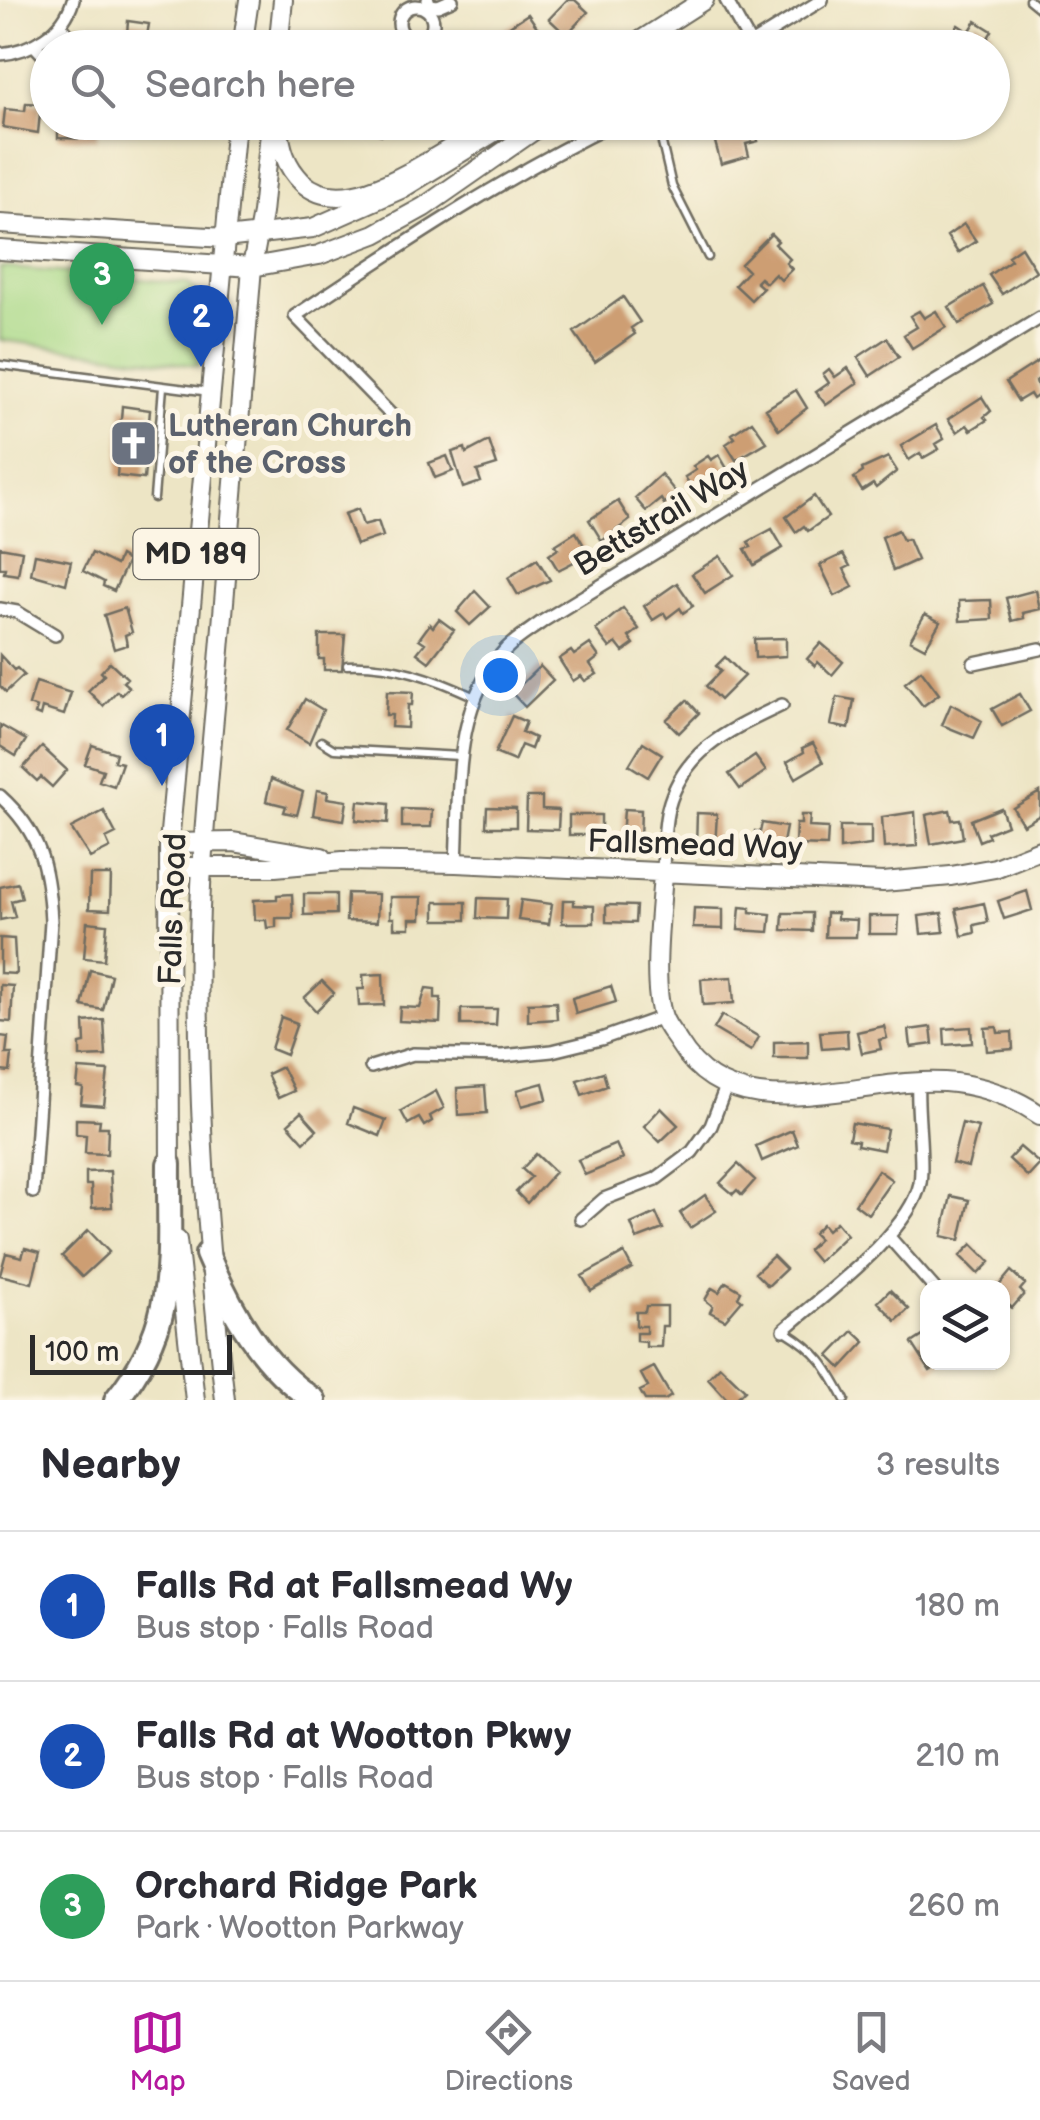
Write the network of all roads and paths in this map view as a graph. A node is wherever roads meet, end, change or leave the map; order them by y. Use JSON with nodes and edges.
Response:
{"nodes":[{"id":1,"x":74,"y":0,"type":"edge"},
{"id":2,"x":249,"y":0,"type":"edge"},
{"id":3,"x":283,"y":0,"type":"edge"},
{"id":4,"x":452,"y":0,"type":"edge"},
{"id":5,"x":704,"y":0,"type":"edge"},
{"id":6,"x":726,"y":0,"type":"edge"},
{"id":7,"x":822,"y":0,"type":"edge"},
{"id":8,"x":1029,"y":0,"type":"edge"},
{"id":9,"x":428,"y":5,"type":"edge"},
{"id":10,"x":1040,"y":10,"type":"edge"},
{"id":11,"x":60,"y":24,"type":"junction"},
{"id":12,"x":53,"y":30,"type":"edge"},
{"id":13,"x":65,"y":30,"type":"edge"},
{"id":14,"x":245,"y":30,"type":"edge"},
{"id":15,"x":280,"y":30,"type":"edge"},
{"id":16,"x":658,"y":30,"type":"edge"},
{"id":17,"x":740,"y":30,"type":"edge"},
{"id":18,"x":772,"y":30,"type":"edge"},
{"id":19,"x":30,"y":47,"type":"edge"},
{"id":20,"x":0,"y":54,"type":"edge"},
{"id":21,"x":234,"y":140,"type":"edge"},
{"id":22,"x":272,"y":140,"type":"edge"},
{"id":23,"x":278,"y":140,"type":"edge"},
{"id":24,"x":462,"y":140,"type":"edge"},
{"id":25,"x":479,"y":140,"type":"edge"},
{"id":26,"x":520,"y":140,"type":"edge"},
{"id":27,"x":580,"y":140,"type":"edge"},
{"id":28,"x":661,"y":140,"type":"edge"},
{"id":29,"x":0,"y":224,"type":"edge"},
{"id":30,"x":259,"y":236,"type":"junction"},
{"id":31,"x":225,"y":238,"type":"junction"},
{"id":32,"x":0,"y":250,"type":"edge"},
{"id":33,"x":708,"y":257,"type":"dead end"},
{"id":34,"x":222,"y":266,"type":"junction"},
{"id":35,"x":252,"y":266,"type":"junction"},
{"id":36,"x":1040,"y":318,"type":"edge"},
{"id":37,"x":0,"y":365,"type":"edge"},
{"id":38,"x":163,"y":387,"type":"junction"},
{"id":39,"x":211,"y":392,"type":"junction"},
{"id":40,"x":400,"y":424,"type":"dead end"},
{"id":41,"x":154,"y":498,"type":"dead end"},
{"id":42,"x":0,"y":609,"type":"edge"},
{"id":43,"x":54,"y":635,"type":"dead end"},
{"id":44,"x":1040,"y":649,"type":"edge"},
{"id":45,"x":974,"y":663,"type":"dead end"},
{"id":46,"x":347,"y":665,"type":"dead end"},
{"id":47,"x":476,"y":697,"type":"junction"},
{"id":48,"x":782,"y":705,"type":"dead end"},
{"id":49,"x":320,"y":741,"type":"dead end"},
{"id":50,"x":461,"y":756,"type":"junction"},
{"id":51,"x":0,"y":796,"type":"edge"},
{"id":52,"x":204,"y":842,"type":"junction"},
{"id":53,"x":169,"y":844,"type":"junction"},
{"id":54,"x":1040,"y":850,"type":"edge"},
{"id":55,"x":343,"y":861,"type":"junction"},
{"id":56,"x":456,"y":864,"type":"junction"},
{"id":57,"x":204,"y":867,"type":"junction"},
{"id":58,"x":170,"y":868,"type":"junction"},
{"id":59,"x":663,"y":873,"type":"junction"},
{"id":60,"x":663,"y":1017,"type":"junction"},
{"id":61,"x":371,"y":1066,"type":"dead end"},
{"id":62,"x":918,"y":1082,"type":"junction"},
{"id":63,"x":726,"y":1084,"type":"junction"},
{"id":64,"x":1040,"y":1114,"type":"edge"},
{"id":65,"x":169,"y":1164,"type":"junction"},
{"id":66,"x":33,"y":1192,"type":"dead end"},
{"id":67,"x":581,"y":1219,"type":"dead end"},
{"id":68,"x":889,"y":1237,"type":"junction"},
{"id":69,"x":208,"y":1254,"type":"junction"},
{"id":70,"x":927,"y":1280,"type":"edge"},
{"id":71,"x":784,"y":1330,"type":"joint"},
{"id":72,"x":116,"y":1400,"type":"edge"},
{"id":73,"x":195,"y":1400,"type":"edge"},
{"id":74,"x":225,"y":1400,"type":"edge"},
{"id":75,"x":314,"y":1400,"type":"edge"},
{"id":76,"x":845,"y":1400,"type":"edge"}],
"edges":[{"from":1,"to":11,"type":"street"},
{"from":2,"to":14,"type":"main road"},
{"from":3,"to":15,"type":"main road"},
{"from":4,"to":9,"type":"street"},
{"from":5,"to":16,"type":"main road"},
{"from":6,"to":17,"type":"street"},
{"from":7,"to":18,"type":"street"},
{"from":8,"to":10,"type":"lane"},
{"from":11,"to":12,"type":"street"},
{"from":11,"to":13,"type":"street"},
{"from":19,"to":20,"type":"street"},
{"from":21,"to":31,"type":"main road","name":"Falls Road","number":"MD 189"},
{"from":22,"to":30,"type":"main road","name":"Falls Road","number":"MD 189"},
{"from":23,"to":24,"type":"main road"},
{"from":25,"to":30,"type":"main road"},
{"from":26,"to":35,"type":"main road"},
{"from":27,"to":40,"type":"street"},
{"from":28,"to":33,"type":"lane"},
{"from":29,"to":31,"type":"main road"},
{"from":30,"to":31,"type":"main road"},
{"from":30,"to":35,"type":"main road","name":"Falls Road","number":"MD 189"},
{"from":31,"to":34,"type":"main road","name":"Falls Road","number":"MD 189"},
{"from":32,"to":34,"type":"main road"},
{"from":34,"to":35,"type":"main road"},
{"from":34,"to":39,"type":"main road","name":"Falls Road","number":"MD 189"},
{"from":35,"to":52,"type":"main road","name":"Falls Road","number":"MD 189"},
{"from":36,"to":47,"type":"street","name":"Bettstrail Way"},
{"from":37,"to":38,"type":"lane"},
{"from":38,"to":39,"type":"lane"},
{"from":38,"to":41,"type":"lane"},
{"from":39,"to":53,"type":"main road","name":"Falls Road","number":"MD 189"},
{"from":42,"to":43,"type":"street"},
{"from":44,"to":45,"type":"street"},
{"from":46,"to":47,"type":"lane"},
{"from":47,"to":50,"type":"street","name":"Bettstrail Way"},
{"from":48,"to":59,"type":"street"},
{"from":49,"to":50,"type":"lane"},
{"from":50,"to":56,"type":"street","name":"Bettstrail Way"},
{"from":51,"to":66,"type":"street"},
{"from":52,"to":53,"type":"main road","name":"Fallsmead Way"},
{"from":52,"to":55,"type":"main road","name":"Fallsmead Way"},
{"from":52,"to":57,"type":"main road","name":"Falls Road","number":"MD 189"},
{"from":53,"to":58,"type":"main road","name":"Falls Road","number":"MD 189"},
{"from":54,"to":59,"type":"main road","name":"Fallsmead Way"},
{"from":55,"to":56,"type":"main road","name":"Fallsmead Way"},
{"from":55,"to":57,"type":"main road","name":"Fallsmead Way"},
{"from":56,"to":59,"type":"main road","name":"Fallsmead Way"},
{"from":57,"to":58,"type":"main road","name":"Fallsmead Way"},
{"from":57,"to":69,"type":"main road","name":"Falls Road","number":"MD 189"},
{"from":58,"to":65,"type":"main road","name":"Falls Road","number":"MD 189"},
{"from":59,"to":60,"type":"main road"},
{"from":60,"to":61,"type":"street"},
{"from":60,"to":63,"type":"main road"},
{"from":62,"to":63,"type":"main road"},
{"from":62,"to":64,"type":"main road"},
{"from":62,"to":68,"type":"street"},
{"from":63,"to":67,"type":"street"},
{"from":65,"to":72,"type":"highway"},
{"from":65,"to":73,"type":"main road","name":"Falls Road","number":"MD 189"},
{"from":68,"to":70,"type":"street"},
{"from":68,"to":71,"type":"street"},
{"from":69,"to":74,"type":"main road","name":"Falls Road","number":"MD 189"},
{"from":69,"to":75,"type":"highway"},
{"from":71,"to":76,"type":"lane"}]}
